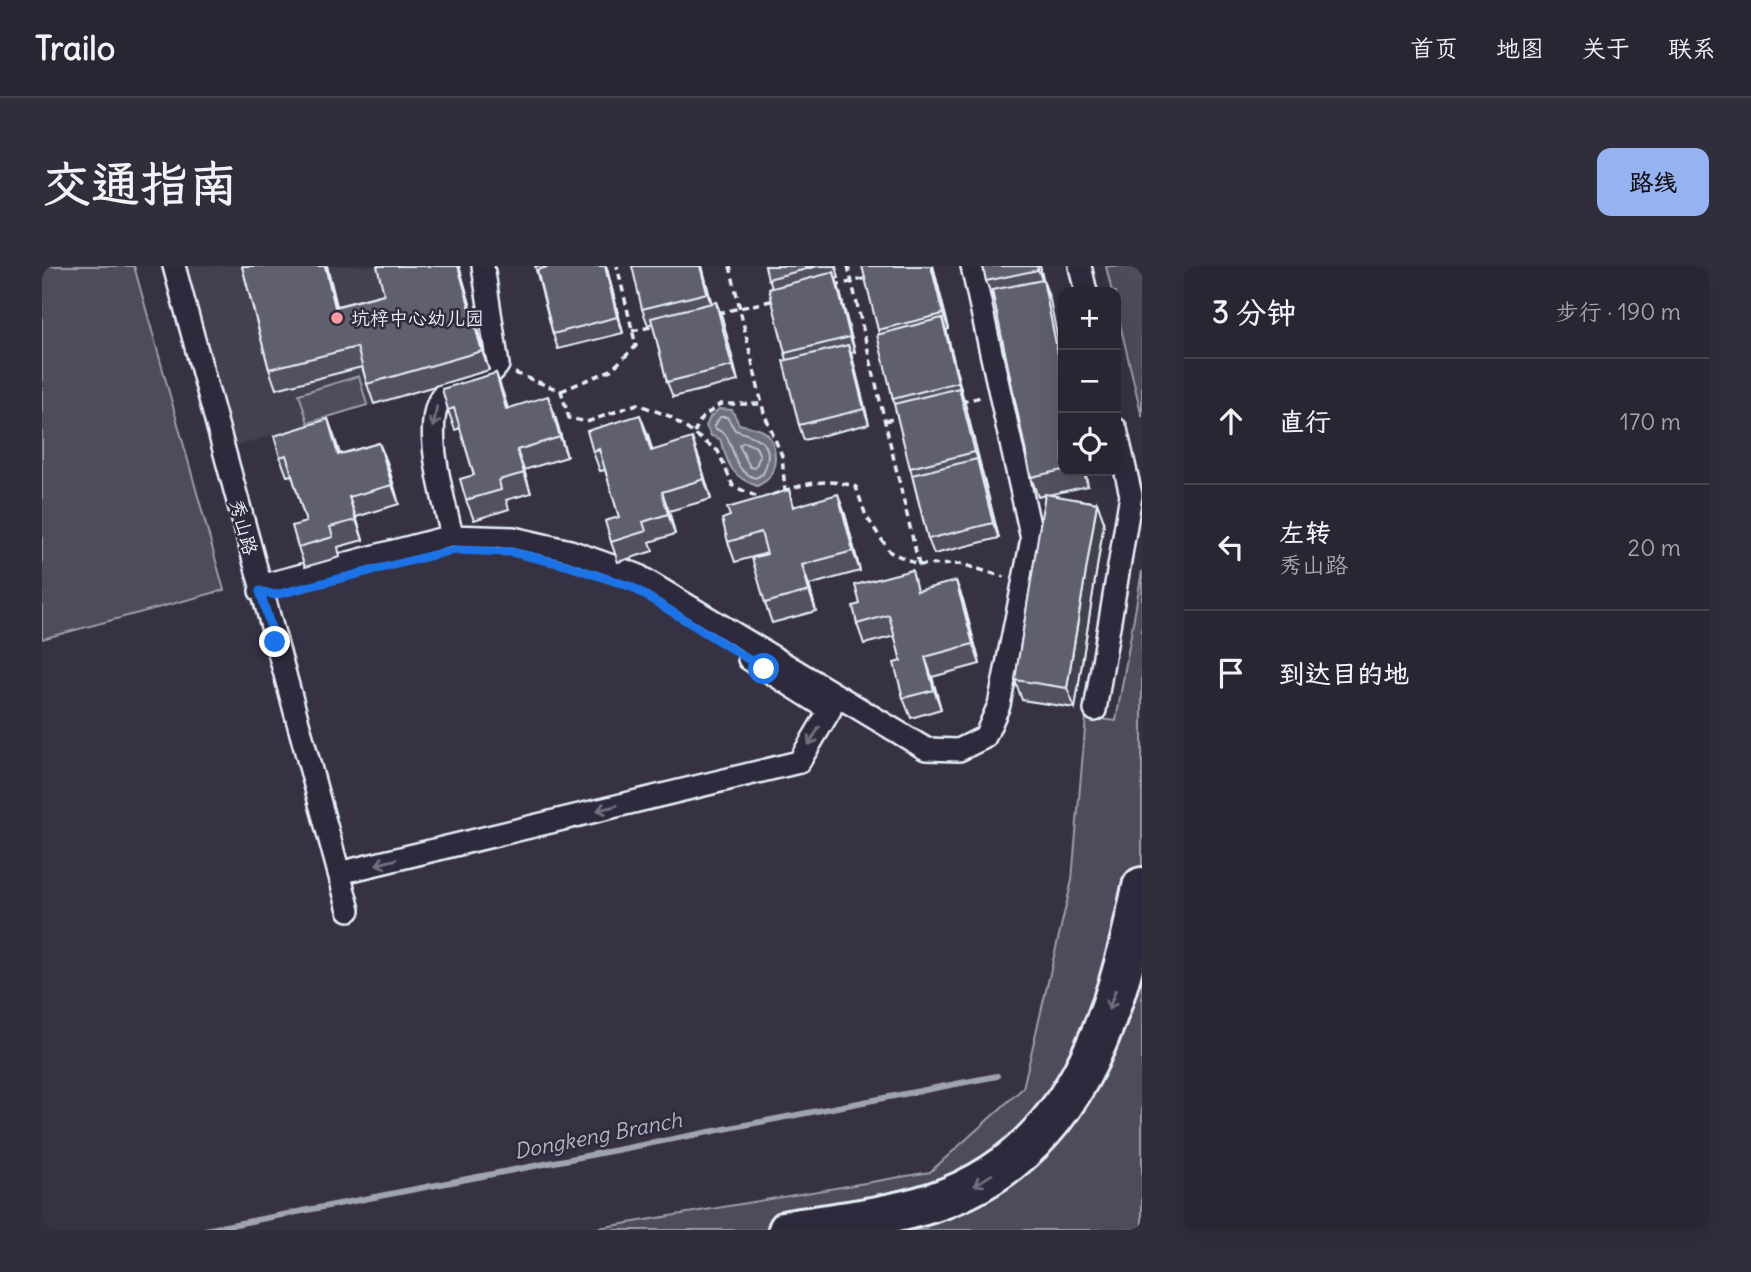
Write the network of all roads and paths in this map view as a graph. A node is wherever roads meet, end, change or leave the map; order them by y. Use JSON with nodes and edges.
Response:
{"nodes":[{"id":1,"x":174,"y":266,"type":"edge"},
{"id":2,"x":483,"y":266,"type":"edge"},
{"id":3,"x":617,"y":266,"type":"edge"},
{"id":4,"x":730,"y":266,"type":"edge"},
{"id":5,"x":848,"y":266,"type":"edge"},
{"id":6,"x":972,"y":266,"type":"edge"},
{"id":7,"x":1080,"y":266,"type":"edge"},
{"id":8,"x":876,"y":276,"type":"edge"},
{"id":9,"x":852,"y":281,"type":"junction"},
{"id":10,"x":827,"y":287,"type":"edge"},
{"id":11,"x":1085,"y":287,"type":"edge"},
{"id":12,"x":777,"y":299,"type":"edge"},
{"id":13,"x":740,"y":308,"type":"junction"},
{"id":14,"x":713,"y":314,"type":"edge"},
{"id":15,"x":659,"y":325,"type":"edge"},
{"id":16,"x":632,"y":331,"type":"junction"},
{"id":17,"x":497,"y":366,"type":"junction"},
{"id":18,"x":561,"y":391,"type":"junction"},
{"id":19,"x":1000,"y":392,"type":"junction"},
{"id":20,"x":762,"y":404,"type":"junction"},
{"id":21,"x":949,"y":405,"type":"edge"},
{"id":22,"x":910,"y":414,"type":"edge"},
{"id":23,"x":885,"y":421,"type":"junction"},
{"id":24,"x":693,"y":433,"type":"junction"},
{"id":25,"x":1121,"y":453,"type":"edge"},
{"id":26,"x":785,"y":491,"type":"junction"},
{"id":27,"x":452,"y":536,"type":"junction"},
{"id":28,"x":919,"y":565,"type":"junction"},
{"id":29,"x":1023,"y":583,"type":"junction"},
{"id":30,"x":260,"y":591,"type":"junction"},
{"id":31,"x":1095,"y":710,"type":"dead end"},
{"id":32,"x":1142,"y":856,"type":"edge"},
{"id":33,"x":339,"y":873,"type":"junction"},
{"id":34,"x":1142,"y":887,"type":"edge"},
{"id":35,"x":349,"y":910,"type":"dead end"},
{"id":36,"x":1129,"y":951,"type":"junction"},
{"id":37,"x":788,"y":1230,"type":"edge"}],
"edges":[{"from":1,"to":30,"type":"street","name":"秀山路"},
{"from":2,"to":17,"type":"street"},
{"from":3,"to":16,"type":"path"},
{"from":4,"to":13,"type":"path"},
{"from":5,"to":9,"type":"path"},
{"from":6,"to":19,"type":"street"},
{"from":7,"to":11,"type":"street"},
{"from":8,"to":9,"type":"path"},
{"from":9,"to":10,"type":"path"},
{"from":9,"to":23,"type":"path"},
{"from":12,"to":13,"type":"path"},
{"from":13,"to":14,"type":"path"},
{"from":13,"to":20,"type":"path"},
{"from":15,"to":16,"type":"path"},
{"from":16,"to":18,"type":"path"},
{"from":17,"to":18,"type":"path"},
{"from":17,"to":27,"type":"street","one_way":true},
{"from":18,"to":24,"type":"path"},
{"from":19,"to":21,"type":"path"},
{"from":19,"to":29,"type":"street"},
{"from":20,"to":24,"type":"path"},
{"from":20,"to":26,"type":"path"},
{"from":22,"to":23,"type":"path"},
{"from":23,"to":28,"type":"path"},
{"from":24,"to":26,"type":"path"},
{"from":25,"to":31,"type":"street"},
{"from":26,"to":28,"type":"path"},
{"from":27,"to":29,"type":"street"},
{"from":27,"to":30,"type":"street"},
{"from":28,"to":29,"type":"path"},
{"from":30,"to":33,"type":"street","name":"秀山路"},
{"from":30,"to":33,"type":"street","one_way":true},
{"from":32,"to":36,"type":"highway"},
{"from":33,"to":35,"type":"street","name":"秀山路"},
{"from":34,"to":36,"type":"highway"},
{"from":36,"to":37,"type":"highway","one_way":true}]}
